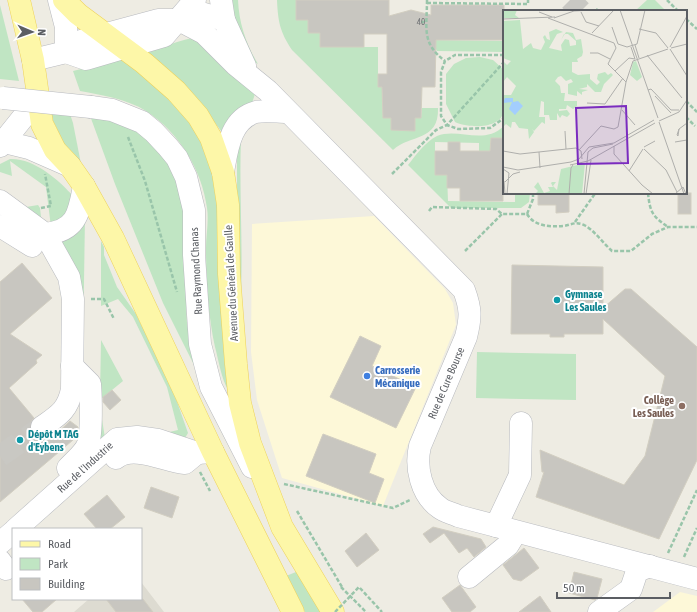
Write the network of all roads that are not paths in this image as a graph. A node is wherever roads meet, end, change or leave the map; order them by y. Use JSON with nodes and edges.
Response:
{"nodes":[{"id":1,"x":19,"y":0,"type":"edge"},
{"id":2,"x":59,"y":0,"type":"edge"},
{"id":3,"x":64,"y":0,"type":"edge"},
{"id":4,"x":187,"y":10,"type":"edge"},
{"id":5,"x":222,"y":10,"type":"edge"},
{"id":6,"x":106,"y":34,"type":"junction"},
{"id":7,"x":125,"y":49,"type":"junction"},
{"id":8,"x":66,"y":52,"type":"junction"},
{"id":9,"x":33,"y":60,"type":"junction"},
{"id":10,"x":249,"y":74,"type":"junction"},
{"id":11,"x":268,"y":91,"type":"junction"},
{"id":12,"x":37,"y":100,"type":"junction"},
{"id":13,"x":1,"y":105,"type":"edge"},
{"id":14,"x":256,"y":112,"type":"junction"},
{"id":15,"x":287,"y":112,"type":"junction"},
{"id":16,"x":1,"y":142,"type":"edge"},
{"id":17,"x":70,"y":166,"type":"junction"},
{"id":18,"x":223,"y":172,"type":"junction"},
{"id":19,"x":84,"y":186,"type":"junction"},
{"id":20,"x":5,"y":214,"type":"edge"},
{"id":21,"x":46,"y":234,"type":"junction"},
{"id":22,"x":20,"y":238,"type":"junction"},
{"id":23,"x":72,"y":299,"type":"junction"},
{"id":24,"x":72,"y":366,"type":"junction"},
{"id":25,"x":521,"y":423,"type":"dead end"},
{"id":26,"x":42,"y":427,"type":"tunnel mouth"},
{"id":27,"x":205,"y":452,"type":"junction"},
{"id":28,"x":282,"y":527,"type":"junction"},
{"id":29,"x":17,"y":528,"type":"edge"},
{"id":30,"x":33,"y":528,"type":"edge"},
{"id":31,"x":0,"y":529,"type":"edge"},
{"id":32,"x":506,"y":529,"type":"junction"},
{"id":33,"x":12,"y":533,"type":"edge"},
{"id":34,"x":0,"y":543,"type":"edge"},
{"id":35,"x":12,"y":547,"type":"edge"},
{"id":36,"x":2,"y":562,"type":"edge"},
{"id":37,"x":672,"y":572,"type":"edge"},
{"id":38,"x":469,"y":577,"type":"dead end"},
{"id":39,"x":339,"y":608,"type":"edge"},
{"id":40,"x":292,"y":612,"type":"edge"},
{"id":41,"x":599,"y":612,"type":"edge"}],
"edges":[{"from":1,"to":9,"type":"main road"},
{"from":2,"to":8,"type":"street"},
{"from":3,"to":6,"type":"main road","name":"Avenue du Général de Gaulle"},
{"from":4,"to":5,"type":"street","name":"Rue de Cure Bourse"},
{"from":4,"to":6,"type":"street"},
{"from":4,"to":7,"type":"street"},
{"from":4,"to":10,"type":"street","name":"Rue de Cure Bourse"},
{"from":5,"to":10,"type":"street","name":"Rue de Cure Bourse"},
{"from":6,"to":7,"type":"main road","name":"Avenue du Général de Gaulle"},
{"from":6,"to":8,"type":"street"},
{"from":7,"to":8,"type":"street"},
{"from":7,"to":18,"type":"main road","name":"Avenue du Général de Gaulle"},
{"from":8,"to":9,"type":"street"},
{"from":9,"to":12,"type":"main road"},
{"from":10,"to":11,"type":"street","name":"Rue de Cure Bourse"},
{"from":11,"to":14,"type":"street"},
{"from":11,"to":15,"type":"street","name":"Rue de Cure Bourse"},
{"from":12,"to":13,"type":"street","name":"Rue Raymond Chanas"},
{"from":12,"to":16,"type":"street"},
{"from":12,"to":17,"type":"main road"},
{"from":13,"to":28,"type":"street","name":"Rue Raymond Chanas","bridge":true},
{"from":14,"to":15,"type":"street"},
{"from":14,"to":18,"type":"street"},
{"from":15,"to":32,"type":"street","name":"Rue de Cure Bourse"},
{"from":16,"to":17,"type":"street"},
{"from":17,"to":19,"type":"main road"},
{"from":18,"to":28,"type":"main road","name":"Avenue du Général de Gaulle"},
{"from":19,"to":21,"type":"street"},
{"from":19,"to":27,"type":"main road"},
{"from":20,"to":21,"type":"street"},
{"from":20,"to":22,"type":"street"},
{"from":21,"to":22,"type":"street"},
{"from":21,"to":23,"type":"street"},
{"from":22,"to":23,"type":"street"},
{"from":23,"to":24,"type":"street"},
{"from":24,"to":26,"type":"street"},
{"from":24,"to":31,"type":"street"},
{"from":25,"to":32,"type":"street"},
{"from":27,"to":29,"type":"street","name":"Rue de l'Industrie"},
{"from":27,"to":30,"type":"street"},
{"from":27,"to":40,"type":"main road"},
{"from":28,"to":39,"type":"main road","name":"Avenue du Général de Gaulle"},
{"from":32,"to":37,"type":"street","name":"Rue de Cure Bourse"},
{"from":32,"to":38,"type":"street"},
{"from":33,"to":34,"type":"street"},
{"from":35,"to":36,"type":"street"},
{"from":37,"to":41,"type":"street"}]}
